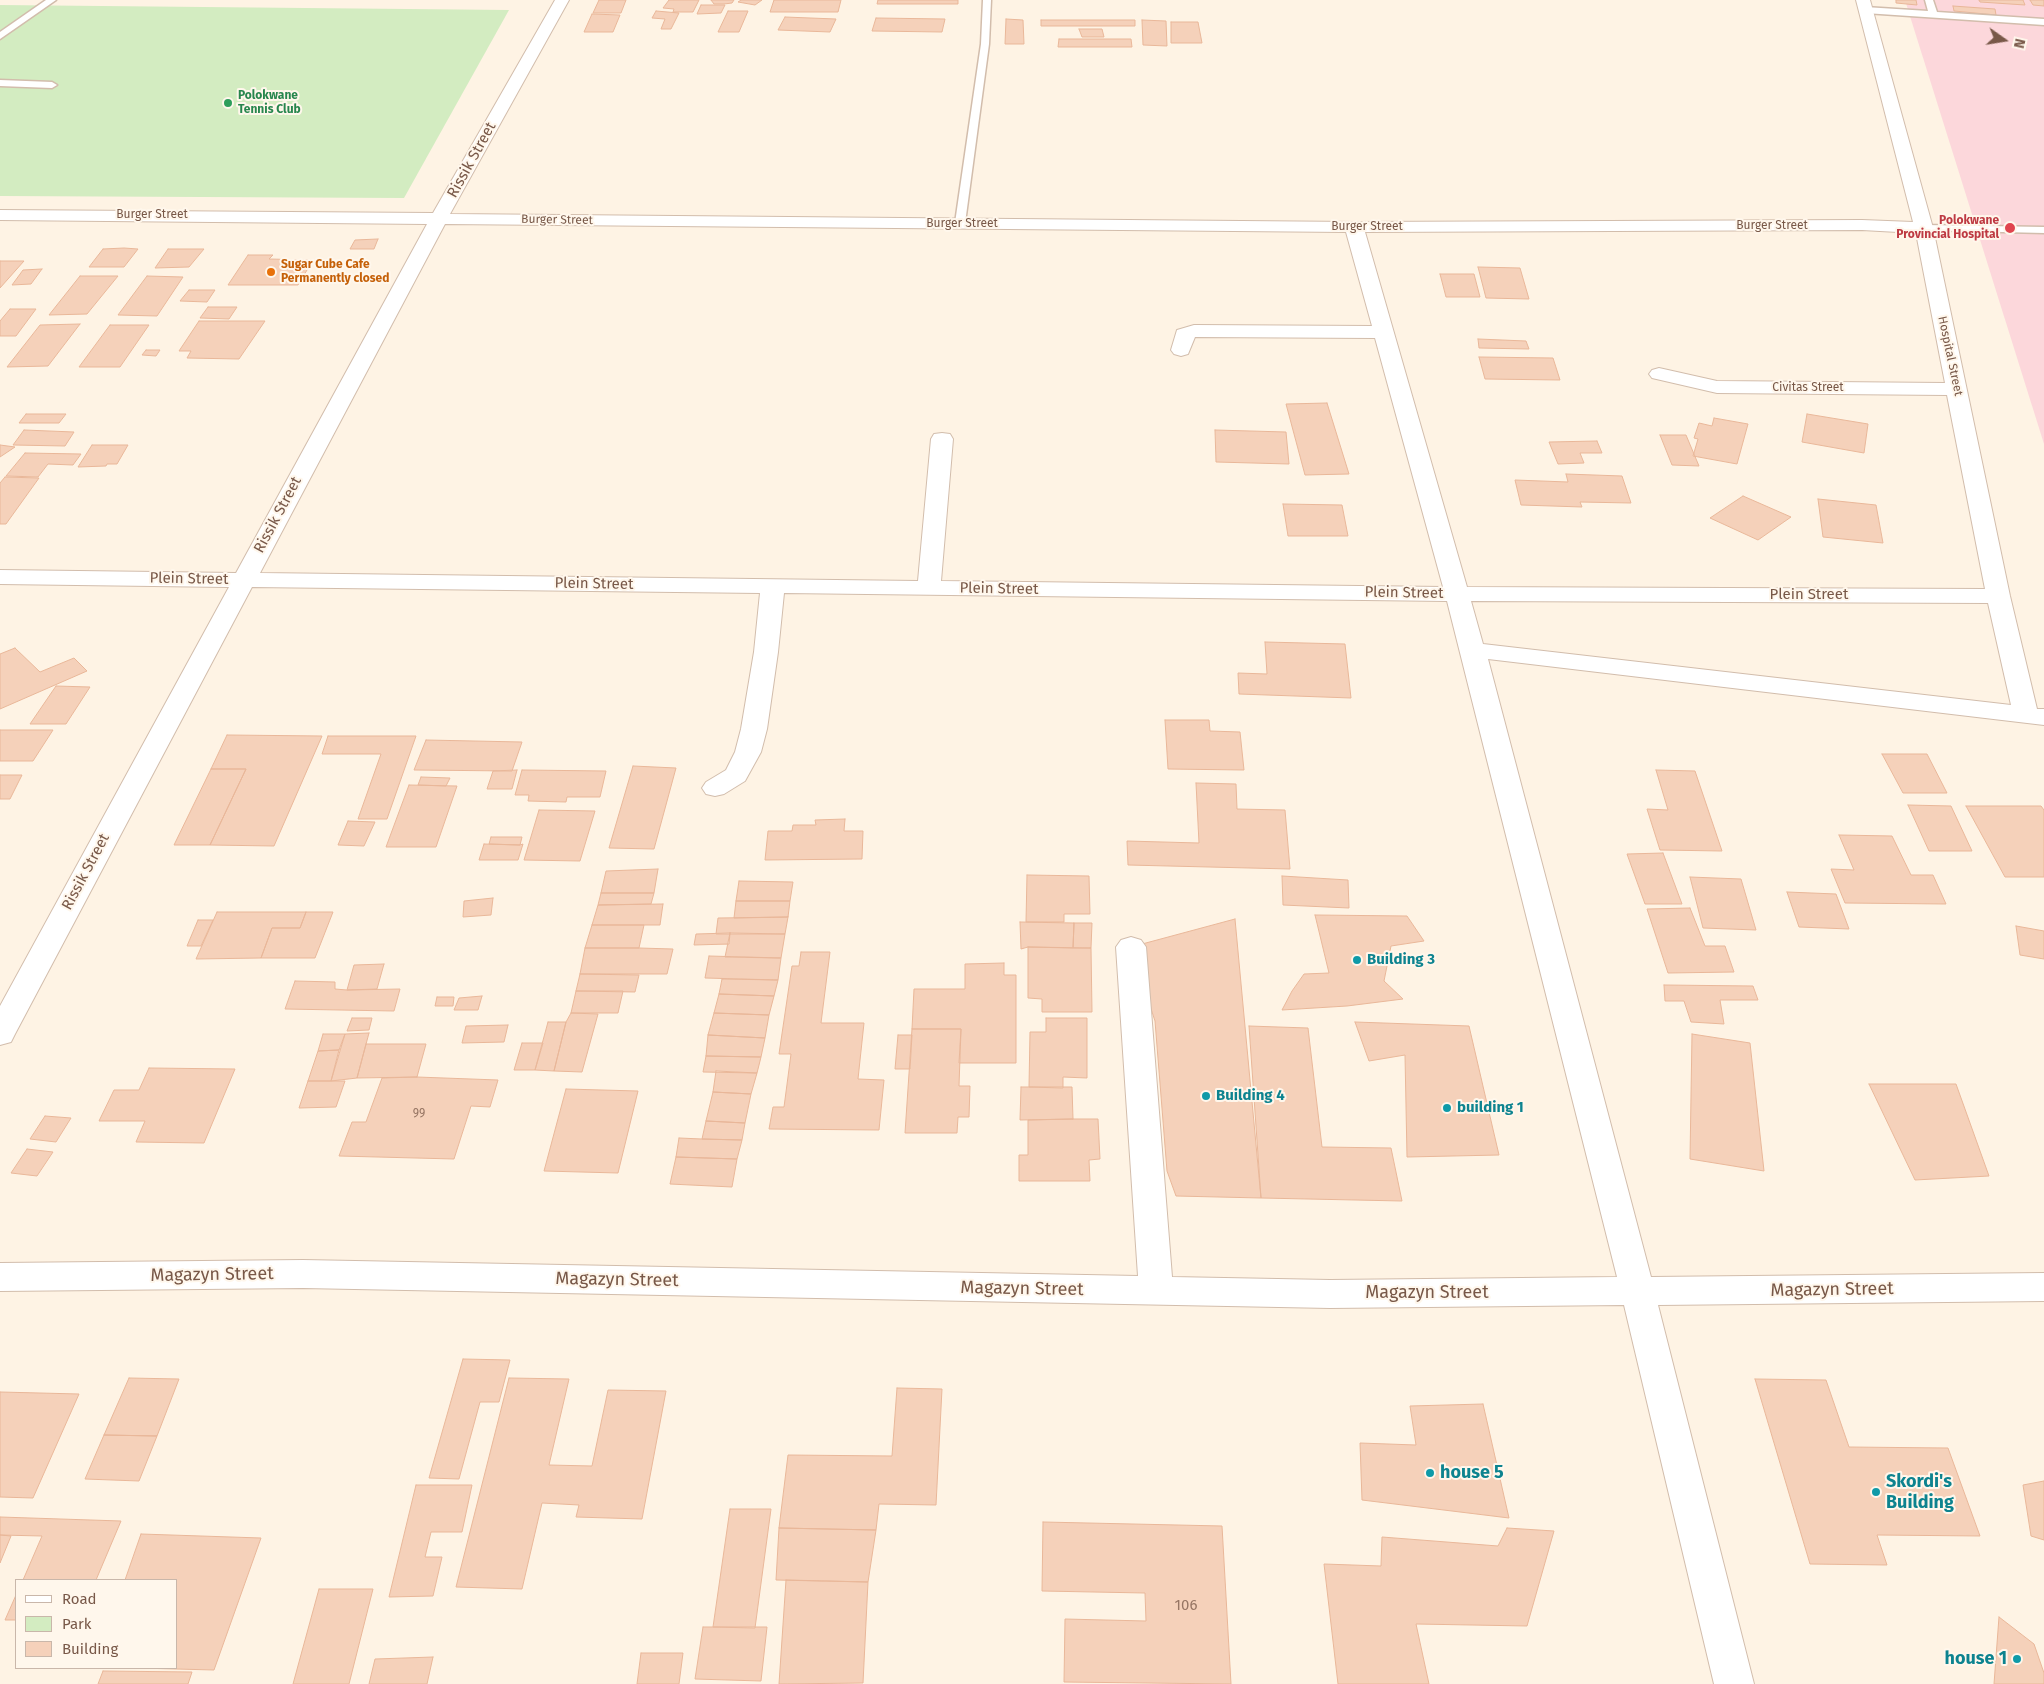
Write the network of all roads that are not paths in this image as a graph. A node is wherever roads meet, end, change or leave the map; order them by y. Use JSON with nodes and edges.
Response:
{"nodes":[{"id":1,"x":52,"y":0,"type":"edge"},
{"id":2,"x":562,"y":0,"type":"edge"},
{"id":3,"x":987,"y":0,"type":"edge"},
{"id":4,"x":1930,"y":0,"type":"edge"},
{"id":5,"x":1864,"y":5,"type":"edge"},
{"id":6,"x":1933,"y":14,"type":"junction"},
{"id":7,"x":2044,"y":22,"type":"edge"},
{"id":8,"x":0,"y":36,"type":"edge"},
{"id":9,"x":0,"y":83,"type":"edge"},
{"id":10,"x":52,"y":85,"type":"dead end"},
{"id":11,"x":0,"y":215,"type":"edge"},
{"id":12,"x":439,"y":218,"type":"junction"},
{"id":13,"x":960,"y":224,"type":"junction"},
{"id":14,"x":1354,"y":227,"type":"junction"},
{"id":15,"x":1924,"y":228,"type":"junction"},
{"id":16,"x":2044,"y":230,"type":"edge"},
{"id":17,"x":1384,"y":332,"type":"junction"},
{"id":18,"x":1181,"y":350,"type":"dead end"},
{"id":19,"x":1659,"y":374,"type":"dead end"},
{"id":20,"x":1957,"y":389,"type":"junction"},
{"id":21,"x":942,"y":439,"type":"dead end"},
{"id":22,"x":0,"y":577,"type":"edge"},
{"id":23,"x":243,"y":580,"type":"junction"},
{"id":24,"x":773,"y":586,"type":"junction"},
{"id":25,"x":929,"y":588,"type":"junction"},
{"id":26,"x":1458,"y":594,"type":"junction"},
{"id":27,"x":1998,"y":596,"type":"junction"},
{"id":28,"x":1473,"y":650,"type":"junction"},
{"id":29,"x":2035,"y":716,"type":"edge"},
{"id":30,"x":715,"y":788,"type":"dead end"},
{"id":31,"x":1131,"y":947,"type":"dead end"},
{"id":32,"x":0,"y":1034,"type":"edge"},
{"id":33,"x":0,"y":1277,"type":"edge"},
{"id":34,"x":2044,"y":1287,"type":"edge"},
{"id":35,"x":1156,"y":1291,"type":"junction"},
{"id":36,"x":1638,"y":1292,"type":"junction"},
{"id":37,"x":1734,"y":1684,"type":"edge"}],
"edges":[{"from":1,"to":8,"type":"lane"},
{"from":2,"to":12,"type":"street","name":"Rissik Street"},
{"from":3,"to":13,"type":"lane"},
{"from":4,"to":6,"type":"lane"},
{"from":5,"to":6,"type":"lane"},
{"from":5,"to":15,"type":"street","name":"Hospital Street"},
{"from":6,"to":7,"type":"lane"},
{"from":9,"to":10,"type":"lane"},
{"from":11,"to":12,"type":"street","name":"Burger Street"},
{"from":12,"to":13,"type":"street","name":"Burger Street"},
{"from":12,"to":23,"type":"street","name":"Rissik Street"},
{"from":13,"to":14,"type":"street","name":"Burger Street"},
{"from":14,"to":15,"type":"street","name":"Burger Street"},
{"from":14,"to":17,"type":"street"},
{"from":15,"to":16,"type":"lane"},
{"from":15,"to":20,"type":"street","name":"Hospital Street"},
{"from":17,"to":18,"type":"street"},
{"from":17,"to":26,"type":"street"},
{"from":19,"to":20,"type":"street","name":"Civitas Street"},
{"from":20,"to":27,"type":"street","name":"Hospital Street"},
{"from":21,"to":25,"type":"street"},
{"from":22,"to":23,"type":"street","name":"Plein Street"},
{"from":23,"to":24,"type":"street","name":"Plein Street"},
{"from":23,"to":32,"type":"street","name":"Rissik Street"},
{"from":24,"to":25,"type":"street","name":"Plein Street"},
{"from":24,"to":30,"type":"street"},
{"from":25,"to":26,"type":"street","name":"Plein Street"},
{"from":26,"to":27,"type":"street","name":"Plein Street"},
{"from":26,"to":28,"type":"street"},
{"from":27,"to":29,"type":"street","name":"Hospital Street"},
{"from":28,"to":29,"type":"street"},
{"from":28,"to":36,"type":"street"},
{"from":31,"to":35,"type":"street"},
{"from":33,"to":35,"type":"street","name":"Magazyn Street"},
{"from":34,"to":36,"type":"street","name":"Magazyn Street"},
{"from":35,"to":36,"type":"street","name":"Magazyn Street"},
{"from":36,"to":37,"type":"street"}]}
